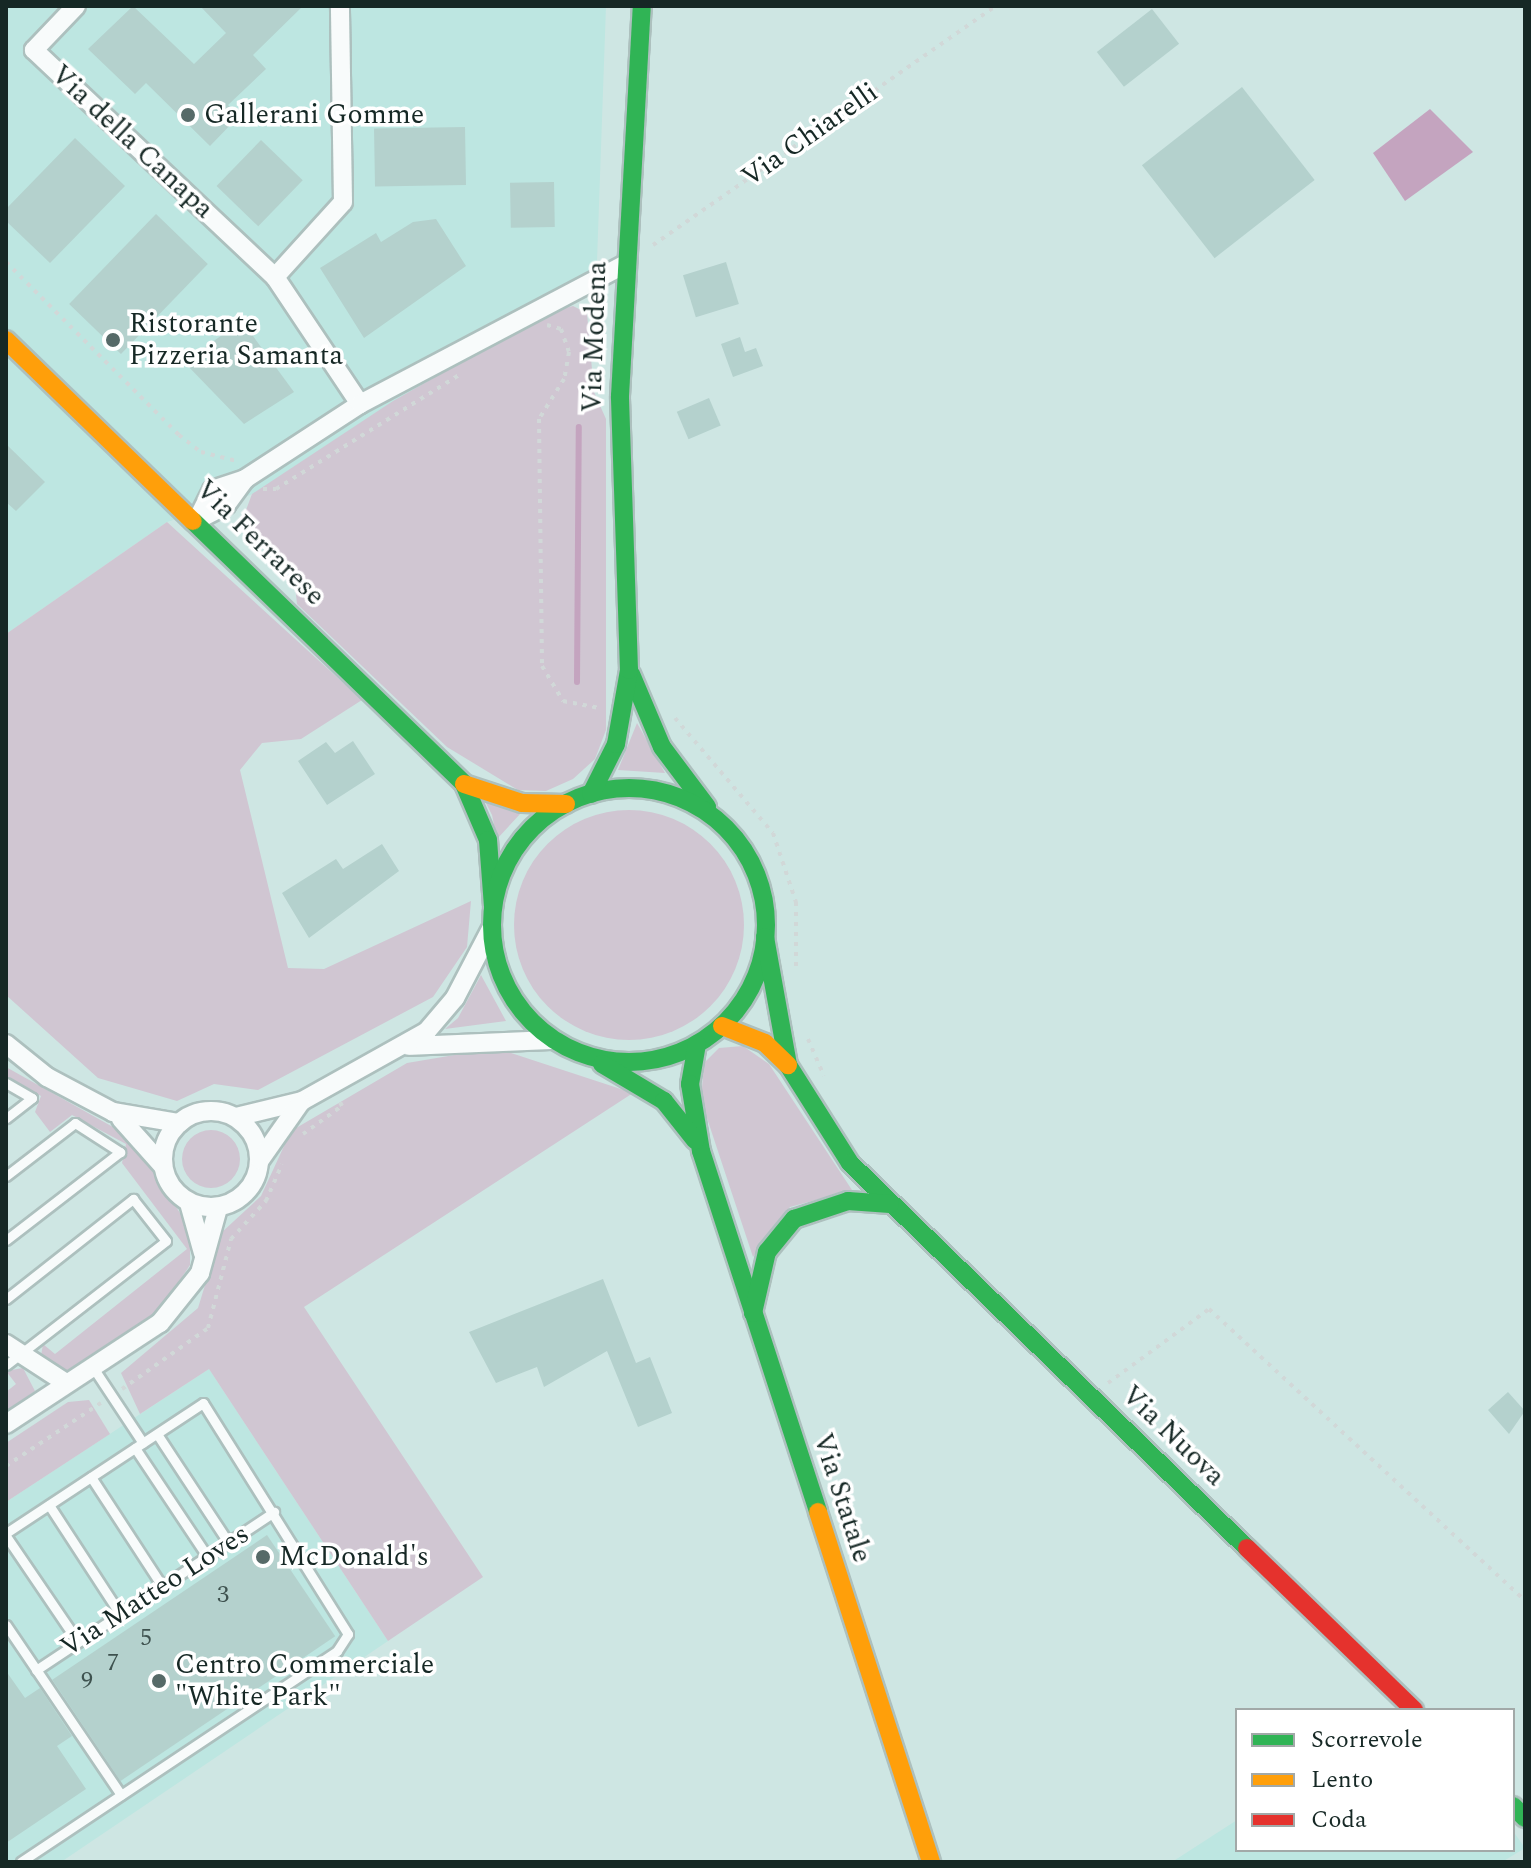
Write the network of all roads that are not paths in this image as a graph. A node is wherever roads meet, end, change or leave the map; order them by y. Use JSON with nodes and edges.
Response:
{"nodes":[{"id":1,"x":76,"y":6,"type":"edge"},
{"id":2,"x":340,"y":6,"type":"edge"},
{"id":3,"x":642,"y":6,"type":"edge"},
{"id":4,"x":625,"y":264,"type":"junction"},
{"id":5,"x":275,"y":277,"type":"junction"},
{"id":6,"x":9,"y":339,"type":"edge"},
{"id":7,"x":360,"y":404,"type":"junction"},
{"id":8,"x":197,"y":520,"type":"junction"},
{"id":9,"x":629,"y":670,"type":"junction"},
{"id":10,"x":464,"y":784,"type":"junction"},
{"id":11,"x":591,"y":794,"type":"junction"},
{"id":12,"x":566,"y":804,"type":"junction"},
{"id":13,"x":715,"y":817,"type":"junction"},
{"id":14,"x":493,"y":907,"type":"junction"},
{"id":15,"x":492,"y":927,"type":"junction"},
{"id":16,"x":765,"y":937,"type":"junction"},
{"id":17,"x":722,"y":1026,"type":"junction"},
{"id":18,"x":554,"y":1040,"type":"junction"},
{"id":19,"x":6,"y":1044,"type":"edge"},
{"id":20,"x":697,"y":1044,"type":"junction"},
{"id":21,"x":407,"y":1046,"type":"junction"},
{"id":22,"x":591,"y":1057,"type":"junction"},
{"id":23,"x":788,"y":1065,"type":"junction"},
{"id":24,"x":6,"y":1083,"type":"edge"},
{"id":25,"x":302,"y":1101,"type":"junction"},
{"id":26,"x":113,"y":1112,"type":"junction"},
{"id":27,"x":236,"y":1117,"type":"junction"},
{"id":28,"x":6,"y":1118,"type":"edge"},
{"id":29,"x":179,"y":1123,"type":"junction"},
{"id":30,"x":701,"y":1151,"type":"junction"},
{"id":31,"x":260,"y":1160,"type":"junction"},
{"id":32,"x":163,"y":1167,"type":"junction"},
{"id":33,"x":6,"y":1176,"type":"edge"},
{"id":34,"x":189,"y":1203,"type":"junction"},
{"id":35,"x":890,"y":1204,"type":"junction"},
{"id":36,"x":218,"y":1208,"type":"junction"},
{"id":37,"x":6,"y":1240,"type":"edge"},
{"id":38,"x":204,"y":1256,"type":"junction"},
{"id":39,"x":6,"y":1299,"type":"edge"},
{"id":40,"x":753,"y":1313,"type":"junction"},
{"id":41,"x":11,"y":1354,"type":"edge"},
{"id":42,"x":92,"y":1366,"type":"junction"},
{"id":43,"x":66,"y":1383,"type":"junction"},
{"id":44,"x":6,"y":1424,"type":"edge"},
{"id":45,"x":157,"y":1434,"type":"junction"},
{"id":46,"x":139,"y":1445,"type":"junction"},
{"id":47,"x":91,"y":1477,"type":"junction"},
{"id":48,"x":49,"y":1505,"type":"junction"},
{"id":49,"x":274,"y":1512,"type":"junction"},
{"id":50,"x":6,"y":1534,"type":"edge"},
{"id":51,"x":228,"y":1542,"type":"junction"},
{"id":52,"x":207,"y":1556,"type":"junction"},
{"id":53,"x":162,"y":1586,"type":"junction"},
{"id":54,"x":120,"y":1614,"type":"junction"},
{"id":55,"x":6,"y":1625,"type":"edge"},
{"id":56,"x":78,"y":1642,"type":"junction"},
{"id":57,"x":36,"y":1670,"type":"junction"},
{"id":58,"x":1412,"y":1708,"type":"edge"},
{"id":59,"x":121,"y":1795,"type":"junction"},
{"id":60,"x":21,"y":1862,"type":"edge"},
{"id":61,"x":931,"y":1862,"type":"edge"}],
"edges":[{"from":1,"to":5,"type":"street","name":"Via della Canapa"},
{"from":2,"to":5,"type":"street"},
{"from":3,"to":4,"type":"main road","name":"Via Modena"},
{"from":4,"to":7,"type":"street"},
{"from":4,"to":9,"type":"main road","name":"Via Modena"},
{"from":5,"to":7,"type":"street","name":"Via della Canapa"},
{"from":6,"to":8,"type":"main road","name":"Via Ferrarese"},
{"from":7,"to":8,"type":"street"},
{"from":8,"to":10,"type":"main road","name":"Via Ferrarese"},
{"from":9,"to":11,"type":"main road","name":"Via Modena"},
{"from":9,"to":13,"type":"main road","name":"Via Modena"},
{"from":10,"to":12,"type":"main road","name":"Via Ferrarese"},
{"from":10,"to":14,"type":"main road","name":"Via Ferrarese"},
{"from":11,"to":12,"type":"main road","name":"Via Modena"},
{"from":11,"to":13,"type":"main road","name":"Via Modena"},
{"from":12,"to":14,"type":"main road","name":"Via Modena"},
{"from":13,"to":16,"type":"main road","name":"Via Modena"},
{"from":14,"to":15,"type":"main road","name":"Via Modena"},
{"from":15,"to":18,"type":"main road","name":"Via Modena"},
{"from":15,"to":21,"type":"street"},
{"from":16,"to":17,"type":"main road","name":"Via Modena"},
{"from":16,"to":23,"type":"main road","name":"Via Nuova"},
{"from":17,"to":20,"type":"main road","name":"Via Modena"},
{"from":17,"to":23,"type":"main road","name":"Via Nuova"},
{"from":18,"to":21,"type":"street"},
{"from":18,"to":22,"type":"main road","name":"Via Modena"},
{"from":19,"to":26,"type":"street"},
{"from":20,"to":22,"type":"main road","name":"Via Modena"},
{"from":20,"to":30,"type":"main road","name":"Via Statale"},
{"from":21,"to":25,"type":"street"},
{"from":22,"to":30,"type":"main road","name":"Via Statale"},
{"from":23,"to":35,"type":"main road","name":"Via Nuova"},
{"from":24,"to":28,"type":"lane"},
{"from":25,"to":27,"type":"street"},
{"from":25,"to":31,"type":"street"},
{"from":26,"to":29,"type":"street"},
{"from":26,"to":32,"type":"street"},
{"from":27,"to":29,"type":"street"},
{"from":27,"to":31,"type":"street"},
{"from":29,"to":32,"type":"street"},
{"from":30,"to":40,"type":"main road","name":"Via Statale"},
{"from":31,"to":36,"type":"street"},
{"from":32,"to":34,"type":"street"},
{"from":33,"to":37,"type":"lane"},
{"from":34,"to":36,"type":"street"},
{"from":34,"to":38,"type":"street"},
{"from":35,"to":40,"type":"main road"},
{"from":35,"to":58,"type":"main road","name":"Via Nuova"},
{"from":36,"to":38,"type":"street"},
{"from":38,"to":42,"type":"street"},
{"from":39,"to":41,"type":"lane"},
{"from":40,"to":61,"type":"main road","name":"Via Statale"},
{"from":41,"to":43,"type":"street"},
{"from":42,"to":43,"type":"street"},
{"from":42,"to":46,"type":"lane"},
{"from":43,"to":44,"type":"street"},
{"from":45,"to":46,"type":"lane","name":"Via Matteo Loves"},
{"from":45,"to":49,"type":"lane","name":"Via Matteo Loves"},
{"from":45,"to":51,"type":"lane"},
{"from":46,"to":47,"type":"lane","name":"Via Matteo Loves"},
{"from":46,"to":52,"type":"lane"},
{"from":47,"to":48,"type":"lane","name":"Via Matteo Loves"},
{"from":47,"to":53,"type":"lane"},
{"from":48,"to":50,"type":"lane","name":"Via Matteo Loves"},
{"from":48,"to":54,"type":"lane"},
{"from":49,"to":51,"type":"lane","name":"Via Matteo Loves"},
{"from":49,"to":59,"type":"lane","name":"Via Matteo Loves"},
{"from":50,"to":56,"type":"lane"},
{"from":51,"to":52,"type":"lane","name":"Via Matteo Loves"},
{"from":52,"to":53,"type":"lane","name":"Via Matteo Loves"},
{"from":53,"to":54,"type":"lane","name":"Via Matteo Loves"},
{"from":54,"to":56,"type":"lane","name":"Via Matteo Loves"},
{"from":55,"to":57,"type":"lane","name":"Via Matteo Loves"},
{"from":56,"to":57,"type":"lane","name":"Via Matteo Loves"},
{"from":57,"to":59,"type":"lane","name":"Via Matteo Loves"},
{"from":59,"to":60,"type":"lane","name":"Via Matteo Loves"}]}
